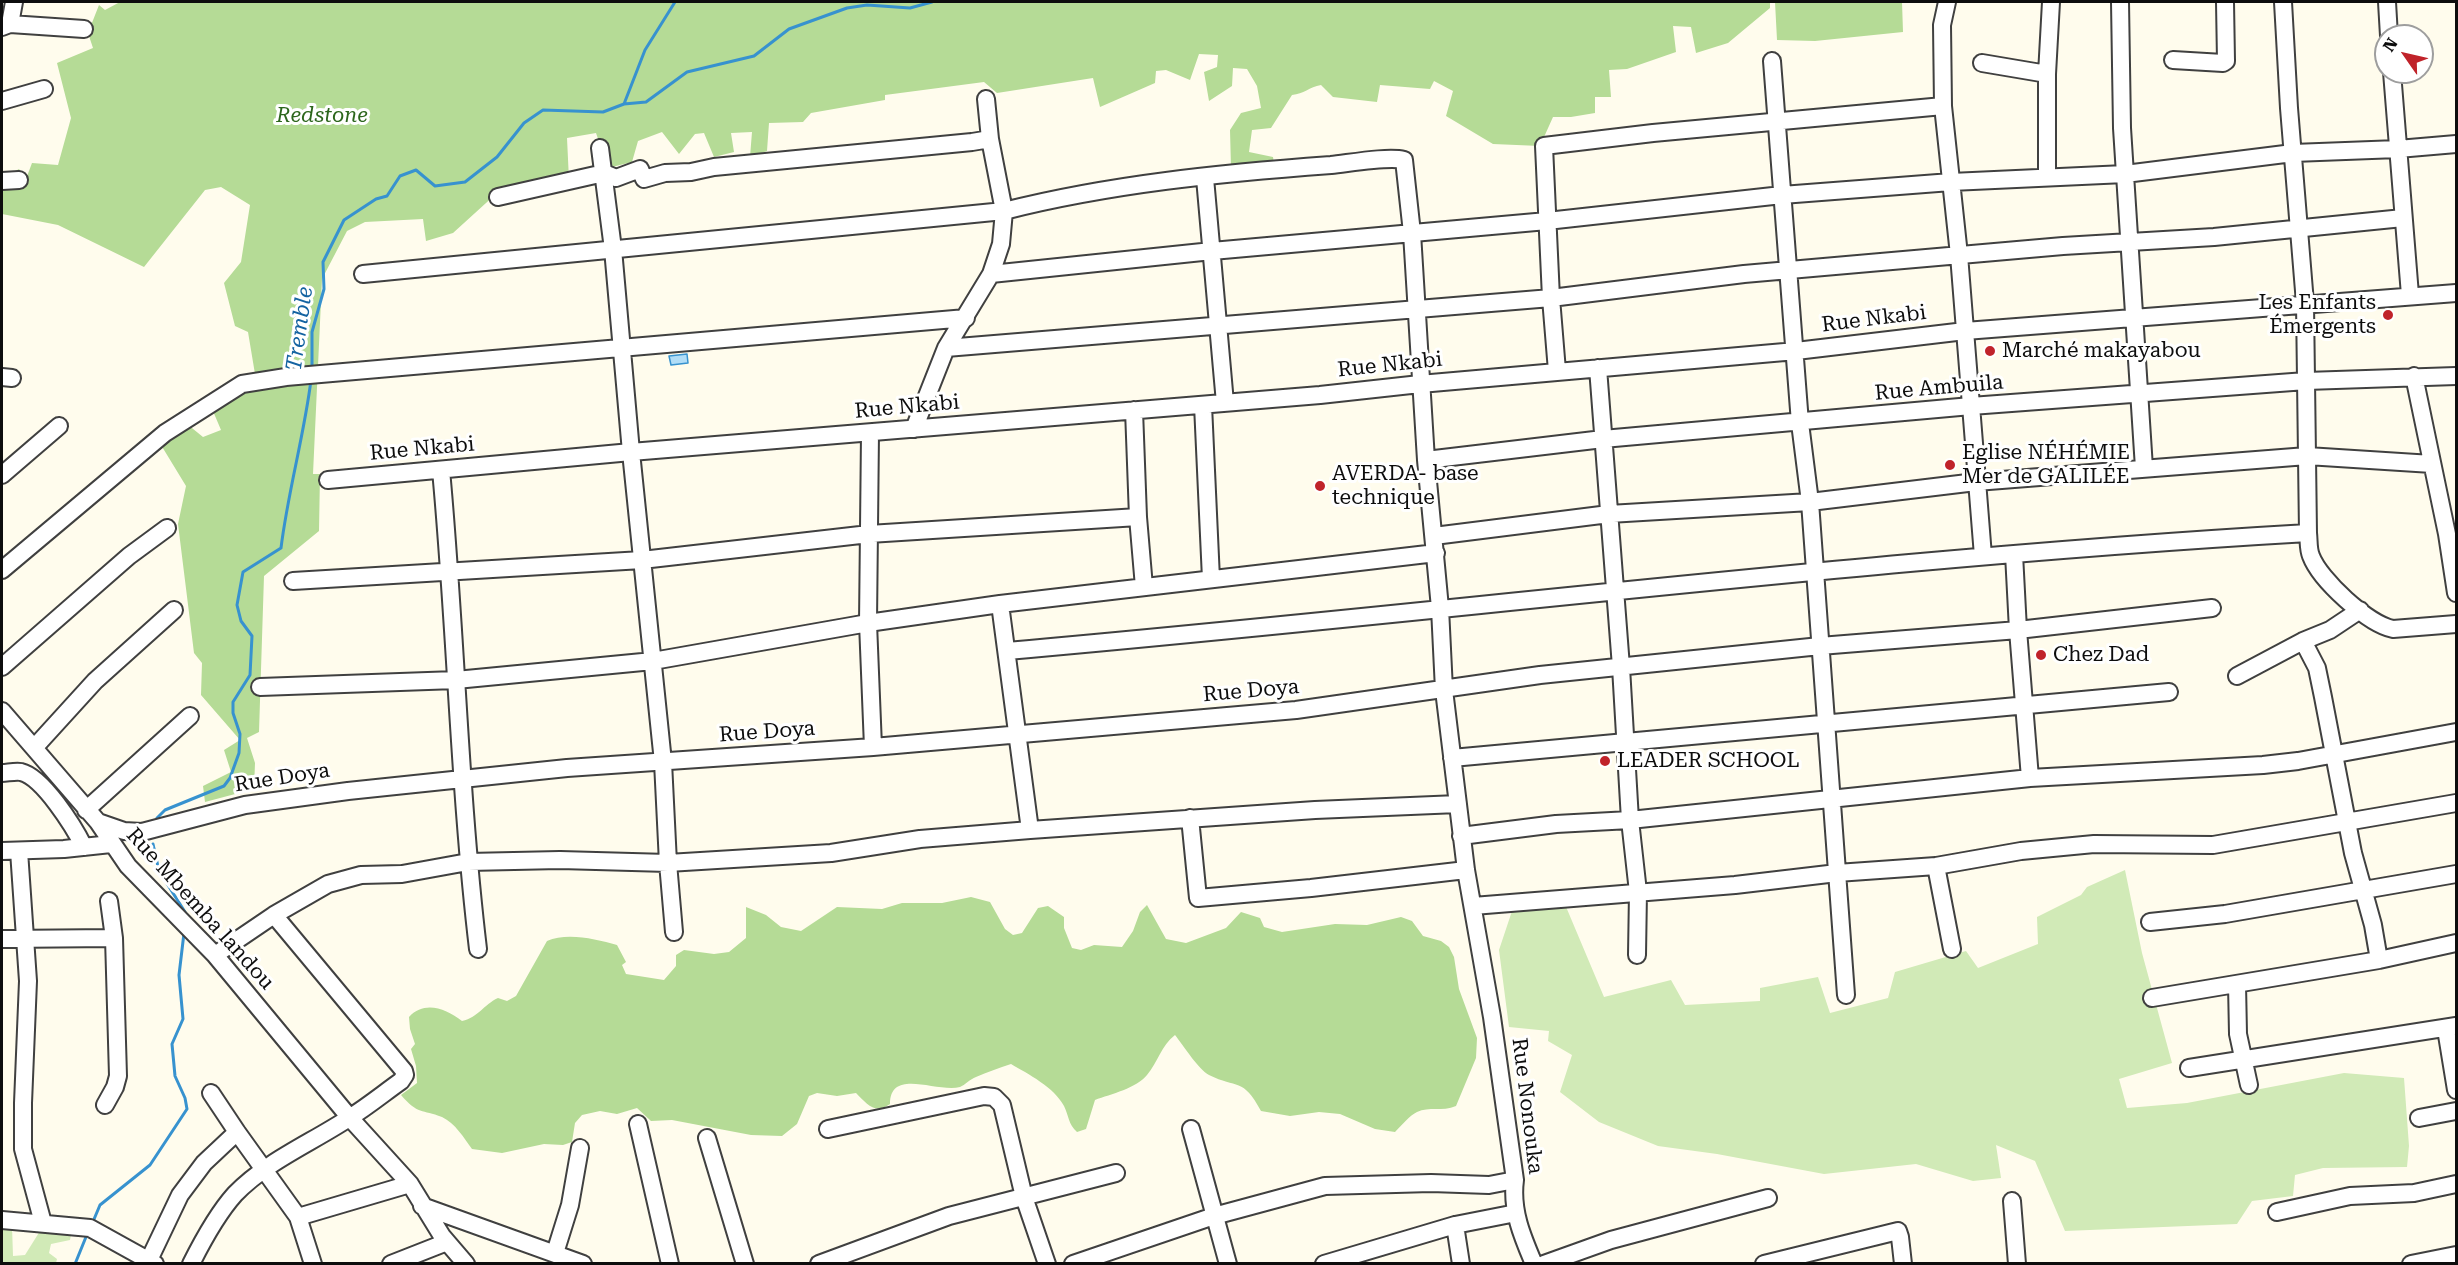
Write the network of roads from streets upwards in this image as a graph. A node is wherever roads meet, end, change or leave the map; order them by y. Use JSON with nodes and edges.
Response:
{"nodes":[{"id":1,"x":14,"y":2,"type":"edge"},
{"id":2,"x":1947,"y":2,"type":"edge"},
{"id":3,"x":2051,"y":2,"type":"edge"},
{"id":4,"x":2120,"y":2,"type":"edge"},
{"id":5,"x":2225,"y":2,"type":"edge"},
{"id":6,"x":2283,"y":2,"type":"edge"},
{"id":7,"x":2387,"y":2,"type":"edge"},
{"id":8,"x":2389,"y":24,"type":"edge"},
{"id":9,"x":6,"y":26,"type":"edge"},
{"id":10,"x":84,"y":29,"type":"dead end"},
{"id":11,"x":2173,"y":60,"type":"dead end"},
{"id":12,"x":1772,"y":61,"type":"dead end"},
{"id":13,"x":1982,"y":63,"type":"dead end"},
{"id":14,"x":2047,"y":74,"type":"junction"},
{"id":15,"x":2393,"y":84,"type":"edge"},
{"id":16,"x":44,"y":89,"type":"dead end"},
{"id":17,"x":986,"y":99,"type":"dead end"},
{"id":18,"x":2,"y":101,"type":"edge"},
{"id":19,"x":1943,"y":106,"type":"junction"},
{"id":20,"x":1777,"y":122,"type":"junction"},
{"id":21,"x":990,"y":139,"type":"junction"},
{"id":22,"x":2457,"y":144,"type":"edge"},
{"id":23,"x":600,"y":147,"type":"dead end"},
{"id":24,"x":2398,"y":149,"type":"junction"},
{"id":25,"x":2293,"y":153,"type":"junction"},
{"id":26,"x":604,"y":173,"type":"junction"},
{"id":27,"x":2125,"y":174,"type":"junction"},
{"id":28,"x":2047,"y":177,"type":"junction"},
{"id":29,"x":1205,"y":178,"type":"junction"},
{"id":30,"x":1952,"y":182,"type":"junction"},
{"id":31,"x":1782,"y":195,"type":"junction"},
{"id":32,"x":498,"y":197,"type":"dead end"},
{"id":33,"x":1004,"y":211,"type":"junction"},
{"id":34,"x":2403,"y":218,"type":"junction"},
{"id":35,"x":1547,"y":221,"type":"junction"},
{"id":36,"x":2300,"y":228,"type":"junction"},
{"id":37,"x":1412,"y":233,"type":"junction"},
{"id":38,"x":2129,"y":242,"type":"junction"},
{"id":39,"x":613,"y":249,"type":"junction"},
{"id":40,"x":1212,"y":251,"type":"junction"},
{"id":41,"x":1959,"y":255,"type":"junction"},
{"id":42,"x":1789,"y":271,"type":"junction"},
{"id":43,"x":363,"y":274,"type":"dead end"},
{"id":44,"x":991,"y":274,"type":"junction"},
{"id":45,"x":2457,"y":293,"type":"edge"},
{"id":46,"x":2410,"y":295,"type":"junction"},
{"id":47,"x":1551,"y":298,"type":"junction"},
{"id":48,"x":2305,"y":303,"type":"junction"},
{"id":49,"x":1415,"y":309,"type":"junction"},
{"id":50,"x":966,"y":318,"type":"junction"},
{"id":51,"x":2135,"y":319,"type":"junction"},
{"id":52,"x":1218,"y":326,"type":"junction"},
{"id":53,"x":1965,"y":331,"type":"junction"},
{"id":54,"x":622,"y":347,"type":"junction"},
{"id":55,"x":946,"y":348,"type":"junction"},
{"id":56,"x":1796,"y":351,"type":"junction"},
{"id":57,"x":1598,"y":368,"type":"junction"},
{"id":58,"x":1557,"y":371,"type":"junction"},
{"id":59,"x":2414,"y":376,"type":"junction"},
{"id":60,"x":2457,"y":376,"type":"edge"},
{"id":61,"x":2306,"y":381,"type":"junction"},
{"id":62,"x":1420,"y":384,"type":"junction"},
{"id":63,"x":2140,"y":394,"type":"junction"},
{"id":64,"x":1225,"y":403,"type":"junction"},
{"id":65,"x":1203,"y":405,"type":"junction"},
{"id":66,"x":1971,"y":406,"type":"junction"},
{"id":67,"x":1134,"y":410,"type":"junction"},
{"id":68,"x":1800,"y":423,"type":"junction"},
{"id":69,"x":59,"y":426,"type":"dead end"},
{"id":70,"x":914,"y":429,"type":"junction"},
{"id":71,"x":870,"y":433,"type":"junction"},
{"id":72,"x":1603,"y":439,"type":"junction"},
{"id":73,"x":631,"y":452,"type":"junction"},
{"id":74,"x":2307,"y":456,"type":"junction"},
{"id":75,"x":1426,"y":460,"type":"junction"},
{"id":76,"x":2432,"y":464,"type":"junction"},
{"id":77,"x":2144,"y":468,"type":"junction"},
{"id":78,"x":441,"y":470,"type":"junction"},
{"id":79,"x":2,"y":475,"type":"edge"},
{"id":80,"x":328,"y":480,"type":"dead end"},
{"id":81,"x":1976,"y":482,"type":"junction"},
{"id":82,"x":1810,"y":502,"type":"junction"},
{"id":83,"x":1609,"y":514,"type":"junction"},
{"id":84,"x":1138,"y":517,"type":"junction"},
{"id":85,"x":167,"y":528,"type":"dead end"},
{"id":86,"x":2308,"y":533,"type":"junction"},
{"id":87,"x":869,"y":534,"type":"junction"},
{"id":88,"x":1435,"y":544,"type":"junction"},
{"id":89,"x":2014,"y":554,"type":"junction"},
{"id":90,"x":1983,"y":556,"type":"junction"},
{"id":91,"x":642,"y":560,"type":"junction"},
{"id":92,"x":2,"y":570,"type":"edge"},
{"id":93,"x":1814,"y":570,"type":"junction"},
{"id":94,"x":451,"y":573,"type":"junction"},
{"id":95,"x":1212,"y":579,"type":"junction"},
{"id":96,"x":293,"y":581,"type":"dead end"},
{"id":97,"x":1144,"y":587,"type":"junction"},
{"id":98,"x":1614,"y":593,"type":"junction"},
{"id":99,"x":2457,"y":593,"type":"edge"},
{"id":100,"x":1000,"y":604,"type":"junction"},
{"id":101,"x":1440,"y":608,"type":"junction"},
{"id":102,"x":2212,"y":608,"type":"dead end"},
{"id":103,"x":174,"y":610,"type":"dead end"},
{"id":104,"x":2360,"y":610,"type":"junction"},
{"id":105,"x":868,"y":623,"type":"junction"},
{"id":106,"x":2457,"y":624,"type":"edge"},
{"id":107,"x":2018,"y":630,"type":"junction"},
{"id":108,"x":2302,"y":640,"type":"junction"},
{"id":109,"x":1820,"y":646,"type":"junction"},
{"id":110,"x":1007,"y":651,"type":"junction"},
{"id":111,"x":652,"y":661,"type":"junction"},
{"id":112,"x":2,"y":667,"type":"edge"},
{"id":113,"x":1622,"y":667,"type":"junction"},
{"id":114,"x":2237,"y":676,"type":"dead end"},
{"id":115,"x":456,"y":680,"type":"junction"},
{"id":116,"x":260,"y":687,"type":"dead end"},
{"id":117,"x":1444,"y":690,"type":"junction"},
{"id":118,"x":2169,"y":692,"type":"dead end"},
{"id":119,"x":2024,"y":705,"type":"junction"},
{"id":120,"x":2,"y":711,"type":"edge"},
{"id":121,"x":190,"y":716,"type":"dead end"},
{"id":122,"x":1825,"y":724,"type":"junction"},
{"id":123,"x":2457,"y":732,"type":"edge"},
{"id":124,"x":1019,"y":734,"type":"junction"},
{"id":125,"x":1626,"y":740,"type":"junction"},
{"id":126,"x":873,"y":747,"type":"junction"},
{"id":127,"x":34,"y":748,"type":"junction"},
{"id":128,"x":2333,"y":755,"type":"junction"},
{"id":129,"x":1452,"y":758,"type":"junction"},
{"id":130,"x":663,"y":762,"type":"junction"},
{"id":131,"x":2,"y":773,"type":"edge"},
{"id":132,"x":2030,"y":778,"type":"junction"},
{"id":133,"x":463,"y":779,"type":"junction"},
{"id":134,"x":1831,"y":799,"type":"junction"},
{"id":135,"x":2457,"y":803,"type":"edge"},
{"id":136,"x":1458,"y":804,"type":"junction"},
{"id":137,"x":92,"y":816,"type":"junction"},
{"id":138,"x":1190,"y":818,"type":"junction"},
{"id":139,"x":1630,"y":820,"type":"junction"},
{"id":140,"x":2348,"y":823,"type":"junction"},
{"id":141,"x":1030,"y":830,"type":"junction"},
{"id":142,"x":1461,"y":836,"type":"junction"},
{"id":143,"x":111,"y":844,"type":"junction"},
{"id":144,"x":84,"y":847,"type":"junction"},
{"id":145,"x":2,"y":851,"type":"edge"},
{"id":146,"x":19,"y":851,"type":"junction"},
{"id":147,"x":468,"y":862,"type":"junction"},
{"id":148,"x":668,"y":863,"type":"junction"},
{"id":149,"x":1936,"y":866,"type":"junction"},
{"id":150,"x":1466,"y":870,"type":"junction"},
{"id":151,"x":1837,"y":873,"type":"junction"},
{"id":152,"x":2457,"y":874,"type":"edge"},
{"id":153,"x":2363,"y":891,"type":"junction"},
{"id":154,"x":1638,"y":892,"type":"junction"},
{"id":155,"x":109,"y":901,"type":"dead end"},
{"id":156,"x":1473,"y":906,"type":"junction"},
{"id":157,"x":274,"y":915,"type":"junction"},
{"id":158,"x":2150,"y":922,"type":"dead end"},
{"id":159,"x":675,"y":932,"type":"dead end"},
{"id":160,"x":23,"y":938,"type":"junction"},
{"id":161,"x":2,"y":939,"type":"edge"},
{"id":162,"x":114,"y":939,"type":"junction"},
{"id":163,"x":2457,"y":943,"type":"edge"},
{"id":164,"x":478,"y":949,"type":"dead end"},
{"id":165,"x":1952,"y":949,"type":"dead end"},
{"id":166,"x":1637,"y":955,"type":"dead end"},
{"id":167,"x":215,"y":956,"type":"junction"},
{"id":168,"x":2379,"y":960,"type":"junction"},
{"id":169,"x":2237,"y":984,"type":"junction"},
{"id":170,"x":1846,"y":995,"type":"dead end"},
{"id":171,"x":2152,"y":998,"type":"dead end"},
{"id":172,"x":2451,"y":1028,"type":"edge"},
{"id":173,"x":2243,"y":1060,"type":"junction"},
{"id":174,"x":2189,"y":1068,"type":"dead end"},
{"id":175,"x":2248,"y":1085,"type":"dead end"},
{"id":176,"x":2457,"y":1090,"type":"edge"},
{"id":177,"x":211,"y":1093,"type":"dead end"},
{"id":178,"x":105,"y":1105,"type":"dead end"},
{"id":179,"x":2457,"y":1111,"type":"edge"},
{"id":180,"x":347,"y":1113,"type":"junction"},
{"id":181,"x":2419,"y":1118,"type":"dead end"},
{"id":182,"x":638,"y":1124,"type":"dead end"},
{"id":183,"x":828,"y":1129,"type":"dead end"},
{"id":184,"x":1191,"y":1129,"type":"dead end"},
{"id":185,"x":237,"y":1132,"type":"junction"},
{"id":186,"x":707,"y":1138,"type":"dead end"},
{"id":187,"x":580,"y":1148,"type":"dead end"},
{"id":188,"x":264,"y":1169,"type":"junction"},
{"id":189,"x":1116,"y":1173,"type":"dead end"},
{"id":190,"x":1515,"y":1180,"type":"junction"},
{"id":191,"x":410,"y":1184,"type":"junction"},
{"id":192,"x":2457,"y":1184,"type":"edge"},
{"id":193,"x":1024,"y":1197,"type":"junction"},
{"id":194,"x":1768,"y":1198,"type":"dead end"},
{"id":195,"x":2012,"y":1201,"type":"dead end"},
{"id":196,"x":422,"y":1206,"type":"junction"},
{"id":197,"x":2277,"y":1212,"type":"dead end"},
{"id":198,"x":1516,"y":1213,"type":"junction"},
{"id":199,"x":1214,"y":1216,"type":"junction"},
{"id":200,"x":298,"y":1217,"type":"junction"},
{"id":201,"x":2,"y":1220,"type":"edge"},
{"id":202,"x":43,"y":1223,"type":"junction"},
{"id":203,"x":1455,"y":1225,"type":"junction"},
{"id":204,"x":447,"y":1242,"type":"junction"},
{"id":205,"x":555,"y":1253,"type":"junction"},
{"id":206,"x":2457,"y":1255,"type":"edge"},
{"id":207,"x":152,"y":1262,"type":"edge"},
{"id":208,"x":399,"y":1262,"type":"edge"},
{"id":209,"x":191,"y":1263,"type":"edge"},
{"id":210,"x":313,"y":1263,"type":"edge"},
{"id":211,"x":466,"y":1263,"type":"edge"},
{"id":212,"x":583,"y":1263,"type":"edge"},
{"id":213,"x":670,"y":1263,"type":"edge"},
{"id":214,"x":745,"y":1263,"type":"edge"},
{"id":215,"x":819,"y":1263,"type":"edge"},
{"id":216,"x":1047,"y":1263,"type":"edge"},
{"id":217,"x":1073,"y":1263,"type":"edge"},
{"id":218,"x":1228,"y":1263,"type":"edge"},
{"id":219,"x":1323,"y":1263,"type":"edge"},
{"id":220,"x":1461,"y":1263,"type":"edge"},
{"id":221,"x":1534,"y":1263,"type":"edge"},
{"id":222,"x":1544,"y":1263,"type":"edge"},
{"id":223,"x":1764,"y":1263,"type":"edge"},
{"id":224,"x":1903,"y":1263,"type":"edge"},
{"id":225,"x":2017,"y":1263,"type":"edge"},
{"id":226,"x":2411,"y":1263,"type":"edge"}],
"edges":[{"from":1,"to":9,"type":"street"},
{"from":2,"to":19,"type":"street"},
{"from":3,"to":14,"type":"street"},
{"from":4,"to":27,"type":"street"},
{"from":5,"to":11,"type":"street"},
{"from":6,"to":25,"type":"street"},
{"from":7,"to":8,"type":"street"},
{"from":9,"to":10,"type":"street"},
{"from":12,"to":20,"type":"street"},
{"from":13,"to":14,"type":"street"},
{"from":14,"to":28,"type":"street"},
{"from":15,"to":24,"type":"street"},
{"from":16,"to":18,"type":"street"},
{"from":17,"to":21,"type":"street"},
{"from":19,"to":20,"type":"street"},
{"from":19,"to":30,"type":"street"},
{"from":20,"to":31,"type":"street"},
{"from":20,"to":35,"type":"street"},
{"from":21,"to":26,"type":"street"},
{"from":21,"to":33,"type":"street"},
{"from":22,"to":24,"type":"street"},
{"from":23,"to":26,"type":"street"},
{"from":24,"to":25,"type":"street"},
{"from":24,"to":34,"type":"street"},
{"from":25,"to":27,"type":"street"},
{"from":25,"to":36,"type":"street"},
{"from":26,"to":32,"type":"street"},
{"from":26,"to":39,"type":"street"},
{"from":27,"to":28,"type":"street"},
{"from":27,"to":38,"type":"street"},
{"from":28,"to":30,"type":"street"},
{"from":29,"to":33,"type":"street"},
{"from":29,"to":37,"type":"street","name":"Rue Nonouka"},
{"from":29,"to":40,"type":"street"},
{"from":30,"to":31,"type":"street"},
{"from":30,"to":41,"type":"street"},
{"from":31,"to":35,"type":"street"},
{"from":31,"to":42,"type":"street"},
{"from":33,"to":39,"type":"street"},
{"from":33,"to":44,"type":"street"},
{"from":34,"to":36,"type":"street"},
{"from":34,"to":46,"type":"street"},
{"from":35,"to":37,"type":"street"},
{"from":35,"to":47,"type":"street"},
{"from":36,"to":38,"type":"street"},
{"from":36,"to":48,"type":"street"},
{"from":37,"to":40,"type":"street"},
{"from":37,"to":49,"type":"street","name":"Rue Nonouka"},
{"from":38,"to":41,"type":"street"},
{"from":38,"to":51,"type":"street"},
{"from":39,"to":43,"type":"street"},
{"from":39,"to":54,"type":"street"},
{"from":40,"to":44,"type":"street"},
{"from":40,"to":52,"type":"street"},
{"from":41,"to":42,"type":"street"},
{"from":41,"to":53,"type":"street"},
{"from":42,"to":47,"type":"street"},
{"from":42,"to":56,"type":"street"},
{"from":44,"to":50,"type":"street"},
{"from":45,"to":46,"type":"street","name":"Rue Nkabi"},
{"from":46,"to":48,"type":"street","name":"Rue Nkabi"},
{"from":47,"to":49,"type":"street"},
{"from":47,"to":58,"type":"street"},
{"from":48,"to":51,"type":"street","name":"Rue Nkabi"},
{"from":48,"to":61,"type":"street"},
{"from":49,"to":52,"type":"street"},
{"from":49,"to":62,"type":"street","name":"Rue Nonouka"},
{"from":50,"to":54,"type":"street"},
{"from":50,"to":55,"type":"street"},
{"from":51,"to":53,"type":"street","name":"Rue Nkabi"},
{"from":51,"to":63,"type":"street"},
{"from":52,"to":55,"type":"street"},
{"from":52,"to":64,"type":"street"},
{"from":53,"to":56,"type":"street","name":"Rue Nkabi"},
{"from":53,"to":66,"type":"street"},
{"from":54,"to":73,"type":"street"},
{"from":54,"to":92,"type":"street"},
{"from":55,"to":70,"type":"street"},
{"from":56,"to":57,"type":"street","name":"Rue Nkabi"},
{"from":56,"to":68,"type":"street"},
{"from":57,"to":58,"type":"street","name":"Rue Nkabi"},
{"from":57,"to":72,"type":"street"},
{"from":58,"to":62,"type":"street","name":"Rue Nkabi"},
{"from":59,"to":60,"type":"street","name":"Rue Ambuila"},
{"from":59,"to":61,"type":"street","name":"Rue Ambuila"},
{"from":59,"to":76,"type":"street"},
{"from":61,"to":63,"type":"street","name":"Rue Ambuila"},
{"from":61,"to":74,"type":"street"},
{"from":62,"to":64,"type":"street","name":"Rue Nkabi"},
{"from":62,"to":75,"type":"street","name":"Rue Nonouka"},
{"from":63,"to":66,"type":"street","name":"Rue Ambuila"},
{"from":63,"to":77,"type":"street"},
{"from":64,"to":65,"type":"street","name":"Rue Nkabi"},
{"from":65,"to":67,"type":"street","name":"Rue Nkabi"},
{"from":65,"to":95,"type":"street"},
{"from":66,"to":68,"type":"street","name":"Rue Ambuila"},
{"from":66,"to":81,"type":"street"},
{"from":67,"to":70,"type":"street","name":"Rue Nkabi"},
{"from":67,"to":84,"type":"street"},
{"from":68,"to":72,"type":"street","name":"Rue Ambuila"},
{"from":68,"to":82,"type":"street"},
{"from":69,"to":79,"type":"street"},
{"from":70,"to":71,"type":"street","name":"Rue Nkabi"},
{"from":71,"to":73,"type":"street","name":"Rue Nkabi"},
{"from":71,"to":87,"type":"street"},
{"from":72,"to":75,"type":"street","name":"Rue Ambuila"},
{"from":72,"to":83,"type":"street"},
{"from":73,"to":78,"type":"street","name":"Rue Nkabi"},
{"from":73,"to":91,"type":"street"},
{"from":74,"to":76,"type":"street"},
{"from":74,"to":77,"type":"street"},
{"from":74,"to":86,"type":"street"},
{"from":75,"to":88,"type":"street","name":"Rue Nonouka"},
{"from":76,"to":99,"type":"street"},
{"from":77,"to":81,"type":"street"},
{"from":78,"to":80,"type":"street","name":"Rue Nkabi"},
{"from":78,"to":94,"type":"street"},
{"from":81,"to":82,"type":"street"},
{"from":81,"to":90,"type":"street"},
{"from":82,"to":83,"type":"street"},
{"from":82,"to":93,"type":"street"},
{"from":83,"to":88,"type":"street"},
{"from":83,"to":98,"type":"street"},
{"from":84,"to":87,"type":"street"},
{"from":84,"to":97,"type":"street"},
{"from":85,"to":112,"type":"street"},
{"from":86,"to":89,"type":"street"},
{"from":86,"to":104,"type":"street"},
{"from":87,"to":91,"type":"street"},
{"from":87,"to":105,"type":"street"},
{"from":88,"to":95,"type":"street"},
{"from":88,"to":101,"type":"street","name":"Rue Nonouka"},
{"from":89,"to":90,"type":"street"},
{"from":89,"to":107,"type":"street"},
{"from":90,"to":93,"type":"street"},
{"from":91,"to":94,"type":"street"},
{"from":91,"to":111,"type":"street"},
{"from":93,"to":98,"type":"street"},
{"from":93,"to":109,"type":"street"},
{"from":94,"to":96,"type":"street"},
{"from":94,"to":115,"type":"street"},
{"from":95,"to":97,"type":"street"},
{"from":97,"to":100,"type":"street"},
{"from":98,"to":101,"type":"street"},
{"from":98,"to":113,"type":"street"},
{"from":100,"to":105,"type":"street"},
{"from":100,"to":110,"type":"street"},
{"from":101,"to":110,"type":"street"},
{"from":101,"to":117,"type":"street","name":"Rue Nonouka"},
{"from":102,"to":107,"type":"street","name":"Rue Doya"},
{"from":103,"to":127,"type":"street"},
{"from":104,"to":106,"type":"street"},
{"from":104,"to":108,"type":"street"},
{"from":105,"to":111,"type":"street"},
{"from":105,"to":126,"type":"street"},
{"from":107,"to":109,"type":"street","name":"Rue Doya"},
{"from":107,"to":119,"type":"street"},
{"from":108,"to":114,"type":"street"},
{"from":108,"to":128,"type":"street"},
{"from":109,"to":113,"type":"street","name":"Rue Doya"},
{"from":109,"to":122,"type":"street"},
{"from":110,"to":124,"type":"street"},
{"from":111,"to":115,"type":"street"},
{"from":111,"to":130,"type":"street"},
{"from":113,"to":117,"type":"street","name":"Rue Doya"},
{"from":113,"to":125,"type":"street"},
{"from":115,"to":116,"type":"street"},
{"from":115,"to":133,"type":"street"},
{"from":117,"to":124,"type":"street","name":"Rue Doya"},
{"from":117,"to":129,"type":"street","name":"Rue Nonouka"},
{"from":118,"to":119,"type":"street"},
{"from":119,"to":122,"type":"street"},
{"from":119,"to":132,"type":"street"},
{"from":120,"to":127,"type":"street","name":"Rue Mbemba landou"},
{"from":121,"to":137,"type":"street"},
{"from":122,"to":125,"type":"street"},
{"from":122,"to":134,"type":"street"},
{"from":123,"to":128,"type":"street"},
{"from":124,"to":126,"type":"street","name":"Rue Doya"},
{"from":124,"to":141,"type":"street"},
{"from":125,"to":129,"type":"street"},
{"from":125,"to":139,"type":"street"},
{"from":126,"to":130,"type":"street","name":"Rue Doya"},
{"from":127,"to":137,"type":"street","name":"Rue Mbemba landou"},
{"from":128,"to":132,"type":"street"},
{"from":128,"to":140,"type":"street"},
{"from":129,"to":136,"type":"street","name":"Rue Nonouka"},
{"from":130,"to":133,"type":"street","name":"Rue Doya"},
{"from":130,"to":148,"type":"street"},
{"from":131,"to":144,"type":"street"},
{"from":132,"to":134,"type":"street"},
{"from":133,"to":137,"type":"street","name":"Rue Doya"},
{"from":133,"to":147,"type":"street"},
{"from":134,"to":139,"type":"street"},
{"from":134,"to":151,"type":"street"},
{"from":135,"to":140,"type":"street"},
{"from":136,"to":138,"type":"street"},
{"from":136,"to":142,"type":"street","name":"Rue Nonouka"},
{"from":137,"to":143,"type":"street","name":"Rue Mbemba landou"},
{"from":138,"to":141,"type":"street"},
{"from":138,"to":150,"type":"street"},
{"from":139,"to":142,"type":"street"},
{"from":139,"to":154,"type":"street"},
{"from":140,"to":149,"type":"street"},
{"from":140,"to":153,"type":"street"},
{"from":141,"to":148,"type":"street"},
{"from":142,"to":150,"type":"street","name":"Rue Nonouka"},
{"from":143,"to":144,"type":"street"},
{"from":143,"to":167,"type":"street","name":"Rue Mbemba landou"},
{"from":144,"to":146,"type":"street"},
{"from":145,"to":146,"type":"street"},
{"from":146,"to":160,"type":"street"},
{"from":147,"to":148,"type":"street"},
{"from":147,"to":157,"type":"street"},
{"from":147,"to":164,"type":"street"},
{"from":148,"to":159,"type":"street"},
{"from":149,"to":151,"type":"street"},
{"from":149,"to":165,"type":"street"},
{"from":150,"to":156,"type":"street","name":"Rue Nonouka"},
{"from":151,"to":154,"type":"street"},
{"from":151,"to":170,"type":"street"},
{"from":152,"to":153,"type":"street"},
{"from":153,"to":158,"type":"street"},
{"from":153,"to":168,"type":"street"},
{"from":154,"to":156,"type":"street"},
{"from":154,"to":166,"type":"street"},
{"from":155,"to":162,"type":"street"},
{"from":156,"to":190,"type":"street","name":"Rue Nonouka"},
{"from":157,"to":167,"type":"street"},
{"from":157,"to":180,"type":"street"},
{"from":160,"to":161,"type":"street"},
{"from":160,"to":162,"type":"street"},
{"from":160,"to":202,"type":"street"},
{"from":162,"to":178,"type":"street"},
{"from":163,"to":168,"type":"street"},
{"from":167,"to":180,"type":"street","name":"Rue Mbemba landou"},
{"from":168,"to":169,"type":"street"},
{"from":169,"to":171,"type":"street"},
{"from":169,"to":173,"type":"street"},
{"from":172,"to":173,"type":"street"},
{"from":172,"to":176,"type":"street"},
{"from":173,"to":174,"type":"street"},
{"from":173,"to":175,"type":"street"},
{"from":177,"to":185,"type":"street"},
{"from":179,"to":181,"type":"street"},
{"from":180,"to":188,"type":"street"},
{"from":180,"to":191,"type":"street","name":"Rue Mbemba landou"},
{"from":182,"to":213,"type":"street"},
{"from":183,"to":193,"type":"street"},
{"from":184,"to":199,"type":"street"},
{"from":185,"to":188,"type":"street"},
{"from":185,"to":207,"type":"street"},
{"from":186,"to":214,"type":"street"},
{"from":187,"to":205,"type":"street"},
{"from":188,"to":200,"type":"street"},
{"from":188,"to":209,"type":"street"},
{"from":189,"to":193,"type":"street"},
{"from":190,"to":198,"type":"street","name":"Rue Nonouka"},
{"from":190,"to":199,"type":"street"},
{"from":191,"to":196,"type":"street","name":"Rue Mbemba landou"},
{"from":191,"to":200,"type":"street"},
{"from":192,"to":197,"type":"street"},
{"from":193,"to":215,"type":"street"},
{"from":193,"to":216,"type":"street"},
{"from":194,"to":222,"type":"street"},
{"from":195,"to":225,"type":"street"},
{"from":196,"to":204,"type":"street","name":"Rue Mbemba landou"},
{"from":196,"to":205,"type":"street"},
{"from":198,"to":203,"type":"street"},
{"from":198,"to":221,"type":"street","name":"Rue Nonouka"},
{"from":199,"to":217,"type":"street"},
{"from":199,"to":218,"type":"street"},
{"from":200,"to":210,"type":"street"},
{"from":201,"to":202,"type":"street"},
{"from":202,"to":207,"type":"street"},
{"from":203,"to":219,"type":"street"},
{"from":203,"to":220,"type":"street"},
{"from":204,"to":208,"type":"street"},
{"from":204,"to":211,"type":"street","name":"Rue Mbemba landou"},
{"from":205,"to":212,"type":"street"},
{"from":206,"to":226,"type":"street"},
{"from":223,"to":224,"type":"street"}]}
